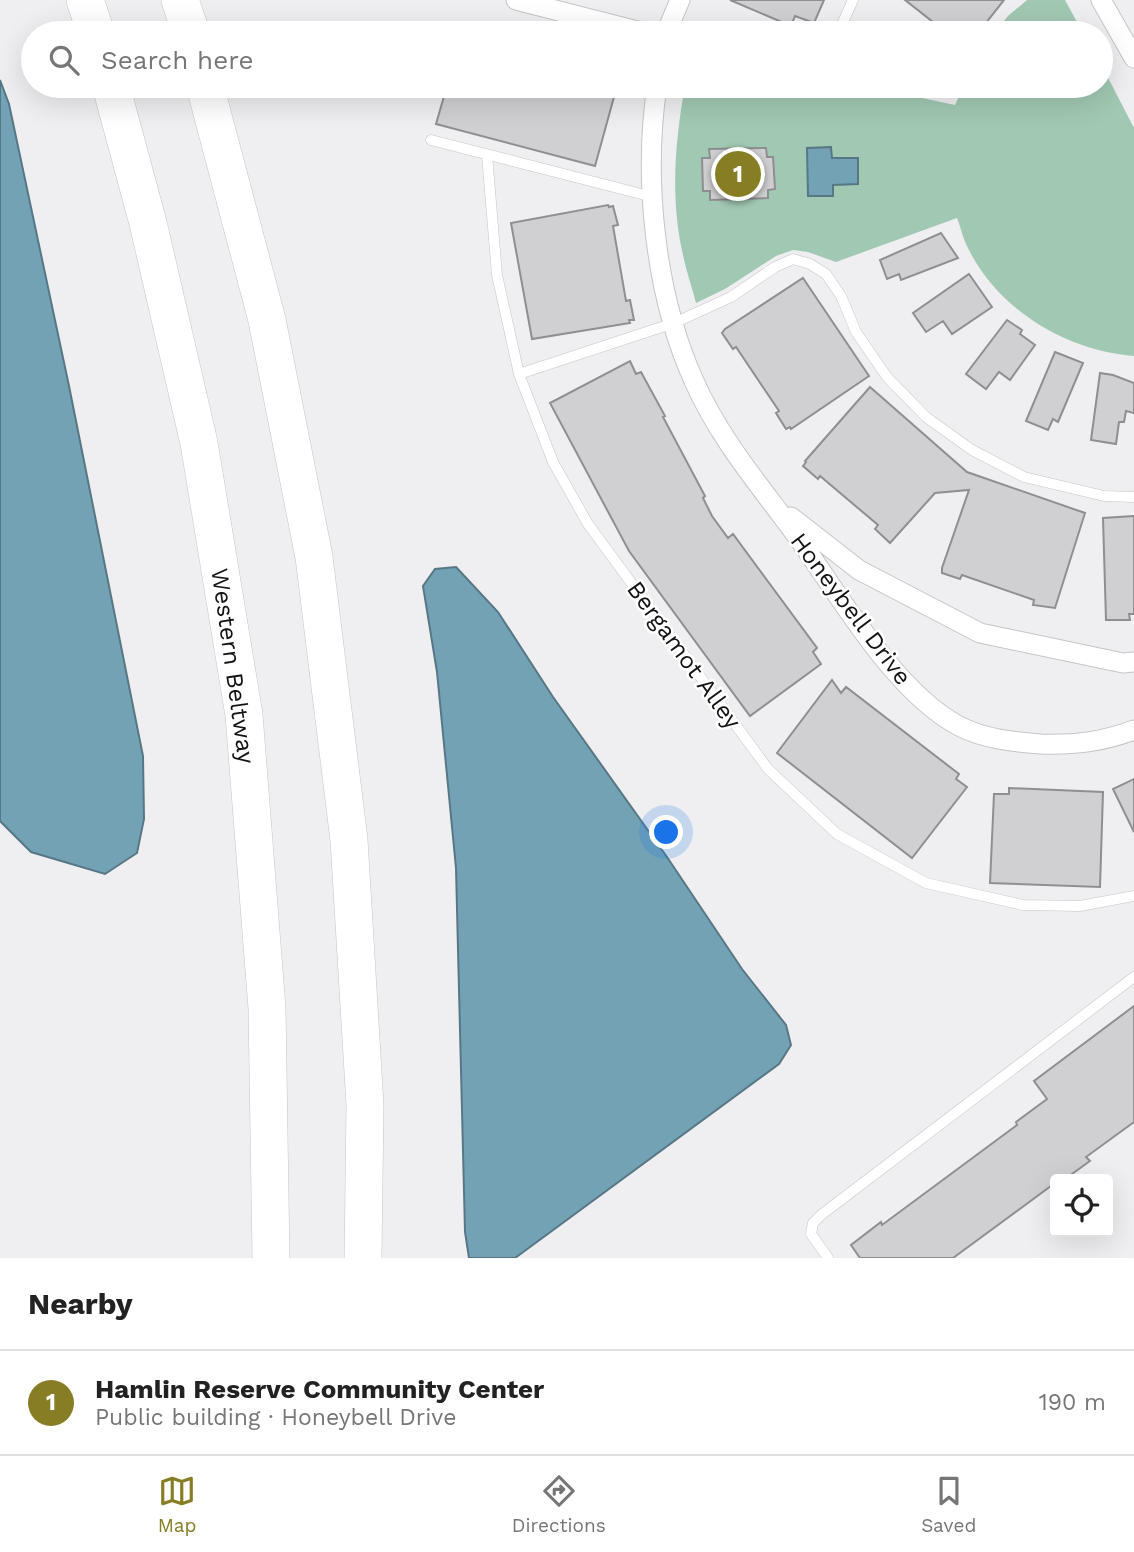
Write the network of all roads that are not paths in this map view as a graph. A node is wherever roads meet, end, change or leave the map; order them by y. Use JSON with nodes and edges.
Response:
{"nodes":[{"id":1,"x":85,"y":0,"type":"edge"},
{"id":2,"x":180,"y":0,"type":"edge"},
{"id":3,"x":516,"y":0,"type":"edge"},
{"id":4,"x":680,"y":0,"type":"edge"},
{"id":5,"x":853,"y":0,"type":"edge"},
{"id":6,"x":1101,"y":0,"type":"edge"},
{"id":7,"x":92,"y":21,"type":"edge"},
{"id":8,"x":187,"y":21,"type":"edge"},
{"id":9,"x":598,"y":21,"type":"edge"},
{"id":10,"x":671,"y":21,"type":"edge"},
{"id":11,"x":843,"y":21,"type":"edge"},
{"id":12,"x":1113,"y":21,"type":"edge"},
{"id":13,"x":1113,"y":21,"type":"edge"},
{"id":14,"x":1134,"y":58,"type":"edge"},
{"id":15,"x":114,"y":98,"type":"edge"},
{"id":16,"x":208,"y":98,"type":"edge"},
{"id":17,"x":655,"y":98,"type":"edge"},
{"id":18,"x":432,"y":140,"type":"dead end"},
{"id":19,"x":487,"y":155,"type":"junction"},
{"id":20,"x":653,"y":197,"type":"junction"},
{"id":21,"x":674,"y":323,"type":"junction"},
{"id":22,"x":519,"y":374,"type":"junction"},
{"id":23,"x":1134,"y":497,"type":"edge"},
{"id":24,"x":773,"y":503,"type":"junction"},
{"id":25,"x":1134,"y":662,"type":"edge"},
{"id":26,"x":1134,"y":730,"type":"edge"},
{"id":27,"x":1134,"y":896,"type":"edge"},
{"id":28,"x":1134,"y":977,"type":"edge"},
{"id":29,"x":271,"y":1258,"type":"edge"},
{"id":30,"x":363,"y":1258,"type":"edge"},
{"id":31,"x":828,"y":1258,"type":"edge"}],
"edges":[{"from":1,"to":7,"type":"highway"},
{"from":2,"to":8,"type":"highway"},
{"from":3,"to":9,"type":"street"},
{"from":4,"to":10,"type":"street"},
{"from":5,"to":11,"type":"lane"},
{"from":6,"to":12,"type":"street"},
{"from":13,"to":14,"type":"street"},
{"from":15,"to":29,"type":"highway","name":"Western Beltway"},
{"from":16,"to":30,"type":"highway"},
{"from":17,"to":20,"type":"street","name":"Honeybell Drive"},
{"from":18,"to":19,"type":"lane"},
{"from":19,"to":20,"type":"lane"},
{"from":19,"to":22,"type":"lane","name":"Bergamot Alley"},
{"from":20,"to":21,"type":"street","name":"Honeybell Drive"},
{"from":21,"to":22,"type":"lane"},
{"from":21,"to":23,"type":"lane"},
{"from":21,"to":24,"type":"street","name":"Honeybell Drive"},
{"from":22,"to":27,"type":"lane","name":"Bergamot Alley"},
{"from":24,"to":25,"type":"street","name":"Honeybell Drive"},
{"from":24,"to":26,"type":"street","name":"Honeybell Drive"},
{"from":28,"to":31,"type":"lane"}]}
